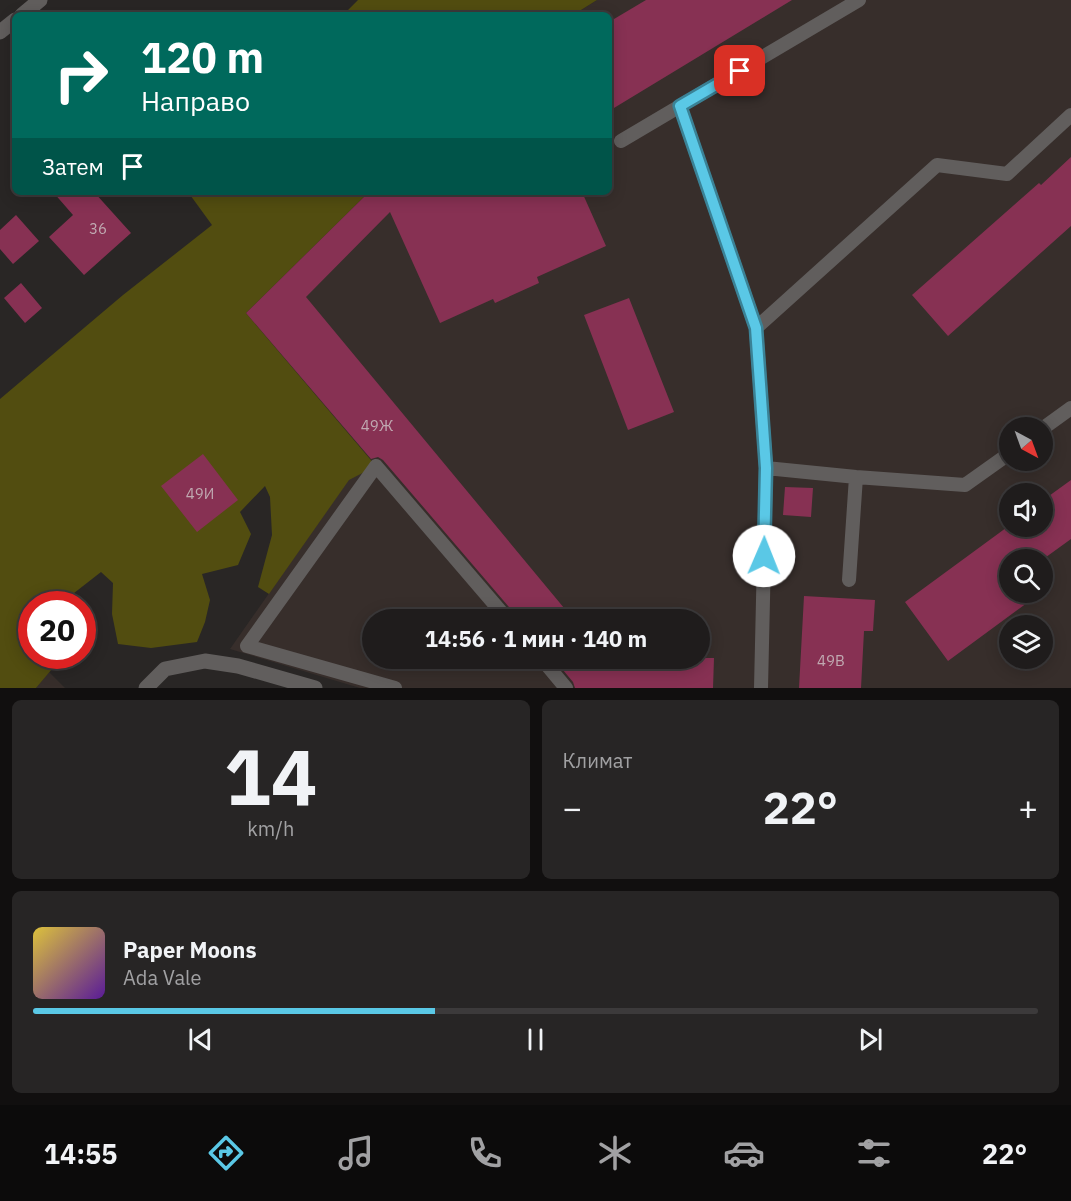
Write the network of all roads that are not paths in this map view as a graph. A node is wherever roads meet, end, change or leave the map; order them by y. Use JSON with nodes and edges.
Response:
{"nodes":[{"id":1,"x":40,"y":0,"type":"edge"},
{"id":2,"x":859,"y":0,"type":"edge"},
{"id":3,"x":25,"y":12,"type":"edge"},
{"id":4,"x":12,"y":22,"type":"edge"},
{"id":5,"x":0,"y":32,"type":"edge"},
{"id":6,"x":680,"y":106,"type":"junction"},
{"id":7,"x":1071,"y":115,"type":"edge"},
{"id":8,"x":621,"y":141,"type":"dead end"},
{"id":9,"x":756,"y":328,"type":"junction"},
{"id":10,"x":1071,"y":408,"type":"edge"},
{"id":11,"x":1053,"y":421,"type":"edge"},
{"id":12,"x":999,"y":461,"type":"edge"},
{"id":13,"x":766,"y":468,"type":"junction"},
{"id":14,"x":855,"y":477,"type":"junction"},
{"id":15,"x":849,"y":579,"type":"dead end"},
{"id":16,"x":499,"y":609,"type":"edge"},
{"id":17,"x":550,"y":669,"type":"edge"},
{"id":18,"x":146,"y":688,"type":"edge"},
{"id":19,"x":315,"y":688,"type":"edge"},
{"id":20,"x":395,"y":688,"type":"edge"},
{"id":21,"x":566,"y":688,"type":"edge"},
{"id":22,"x":761,"y":688,"type":"edge"}],
"edges":[{"from":1,"to":3,"type":"street"},
{"from":2,"to":6,"type":"lane"},
{"from":4,"to":5,"type":"street"},
{"from":6,"to":8,"type":"lane"},
{"from":6,"to":9,"type":"lane"},
{"from":7,"to":9,"type":"lane"},
{"from":9,"to":13,"type":"lane"},
{"from":10,"to":11,"type":"lane"},
{"from":12,"to":14,"type":"lane"},
{"from":13,"to":14,"type":"lane"},
{"from":13,"to":22,"type":"lane"},
{"from":14,"to":15,"type":"lane"},
{"from":16,"to":20,"type":"lane"},
{"from":17,"to":21,"type":"lane"},
{"from":18,"to":19,"type":"street"}]}
